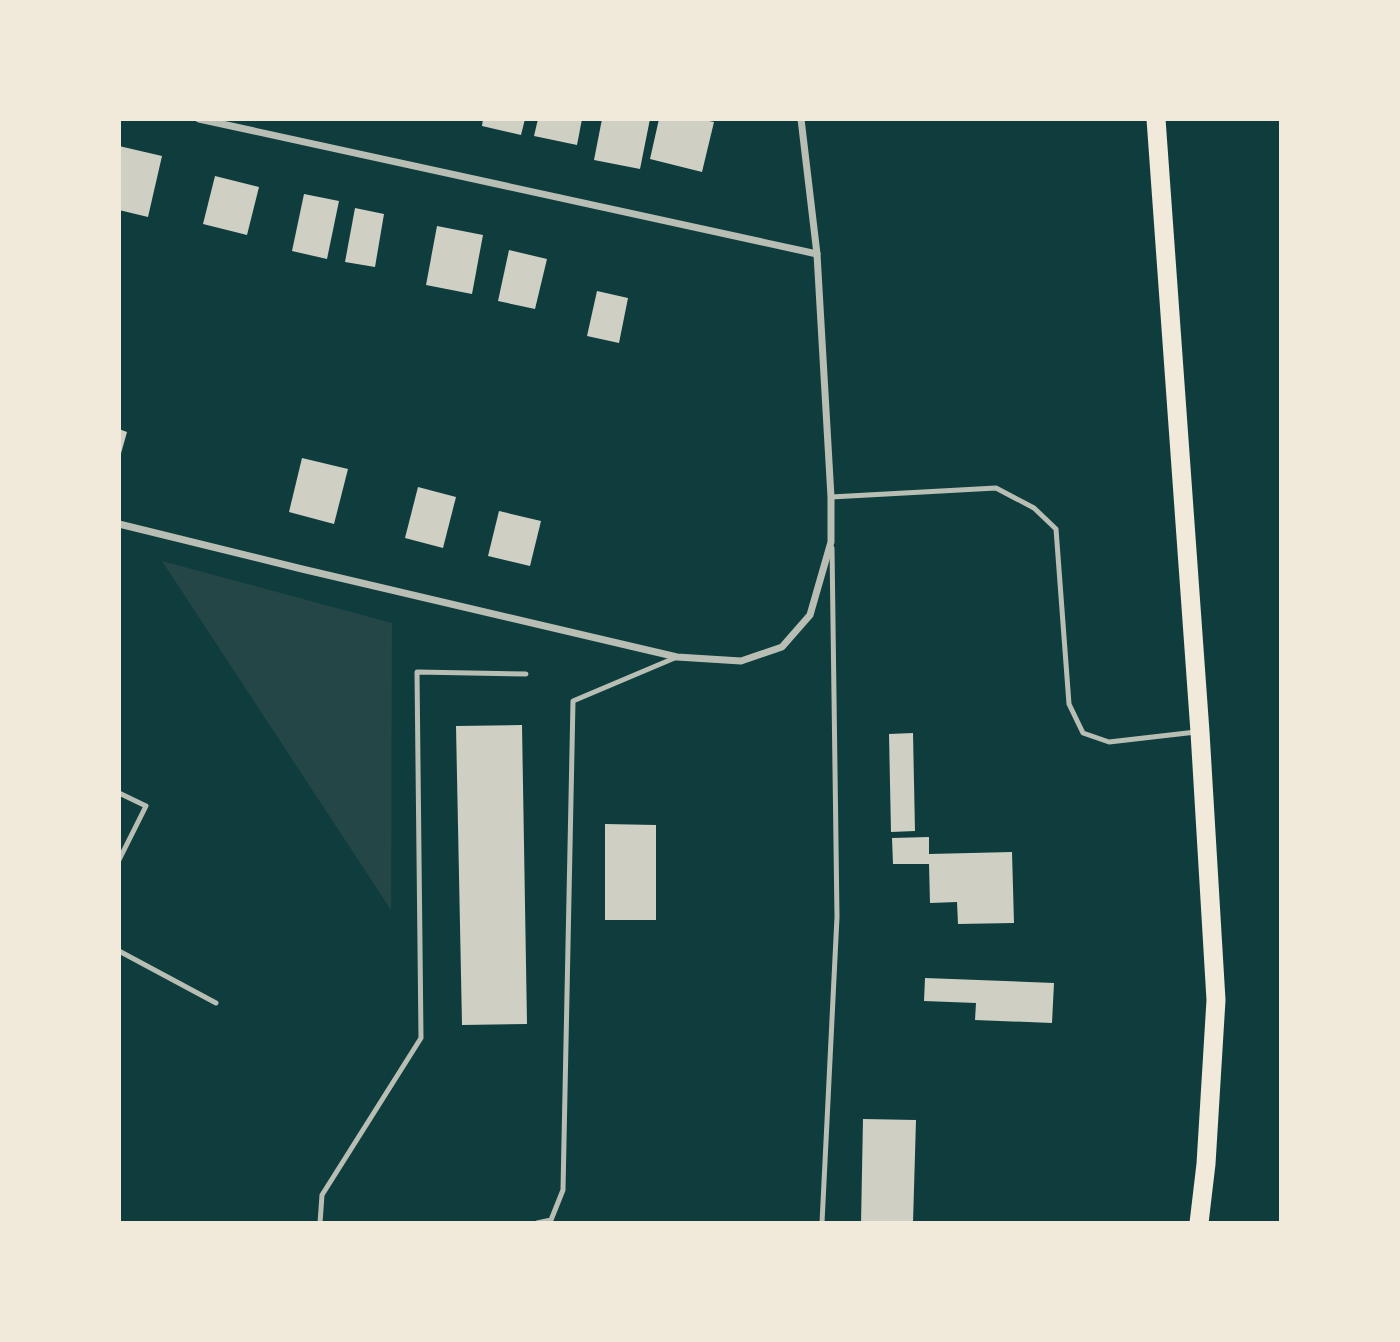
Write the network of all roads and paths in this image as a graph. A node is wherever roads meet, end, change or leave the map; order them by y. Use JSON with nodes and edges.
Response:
{"nodes":[{"id":1,"x":199,"y":119,"type":"edge"},
{"id":2,"x":801,"y":119,"type":"edge"},
{"id":3,"x":1156,"y":119,"type":"edge"},
{"id":4,"x":817,"y":254,"type":"junction"},
{"id":5,"x":831,"y":497,"type":"junction"},
{"id":6,"x":119,"y":524,"type":"edge"},
{"id":7,"x":831,"y":542,"type":"junction"},
{"id":8,"x":677,"y":657,"type":"junction"},
{"id":9,"x":526,"y":674,"type":"dead end"},
{"id":10,"x":1200,"y":732,"type":"junction"},
{"id":11,"x":119,"y":793,"type":"edge"},
{"id":12,"x":119,"y":860,"type":"edge"},
{"id":13,"x":119,"y":951,"type":"edge"},
{"id":14,"x":216,"y":1003,"type":"dead end"},
{"id":15,"x":320,"y":1223,"type":"edge"},
{"id":16,"x":537,"y":1223,"type":"edge"},
{"id":17,"x":822,"y":1223,"type":"edge"},
{"id":18,"x":1199,"y":1223,"type":"edge"}],
"edges":[{"from":1,"to":4,"type":"street"},
{"from":2,"to":4,"type":"street"},
{"from":3,"to":10,"type":"highway"},
{"from":4,"to":5,"type":"street"},
{"from":5,"to":7,"type":"street"},
{"from":5,"to":10,"type":"lane"},
{"from":6,"to":8,"type":"street"},
{"from":7,"to":8,"type":"street"},
{"from":7,"to":17,"type":"lane"},
{"from":8,"to":16,"type":"lane"},
{"from":9,"to":15,"type":"lane"},
{"from":10,"to":18,"type":"highway"},
{"from":11,"to":12,"type":"lane"},
{"from":13,"to":14,"type":"lane"}]}
